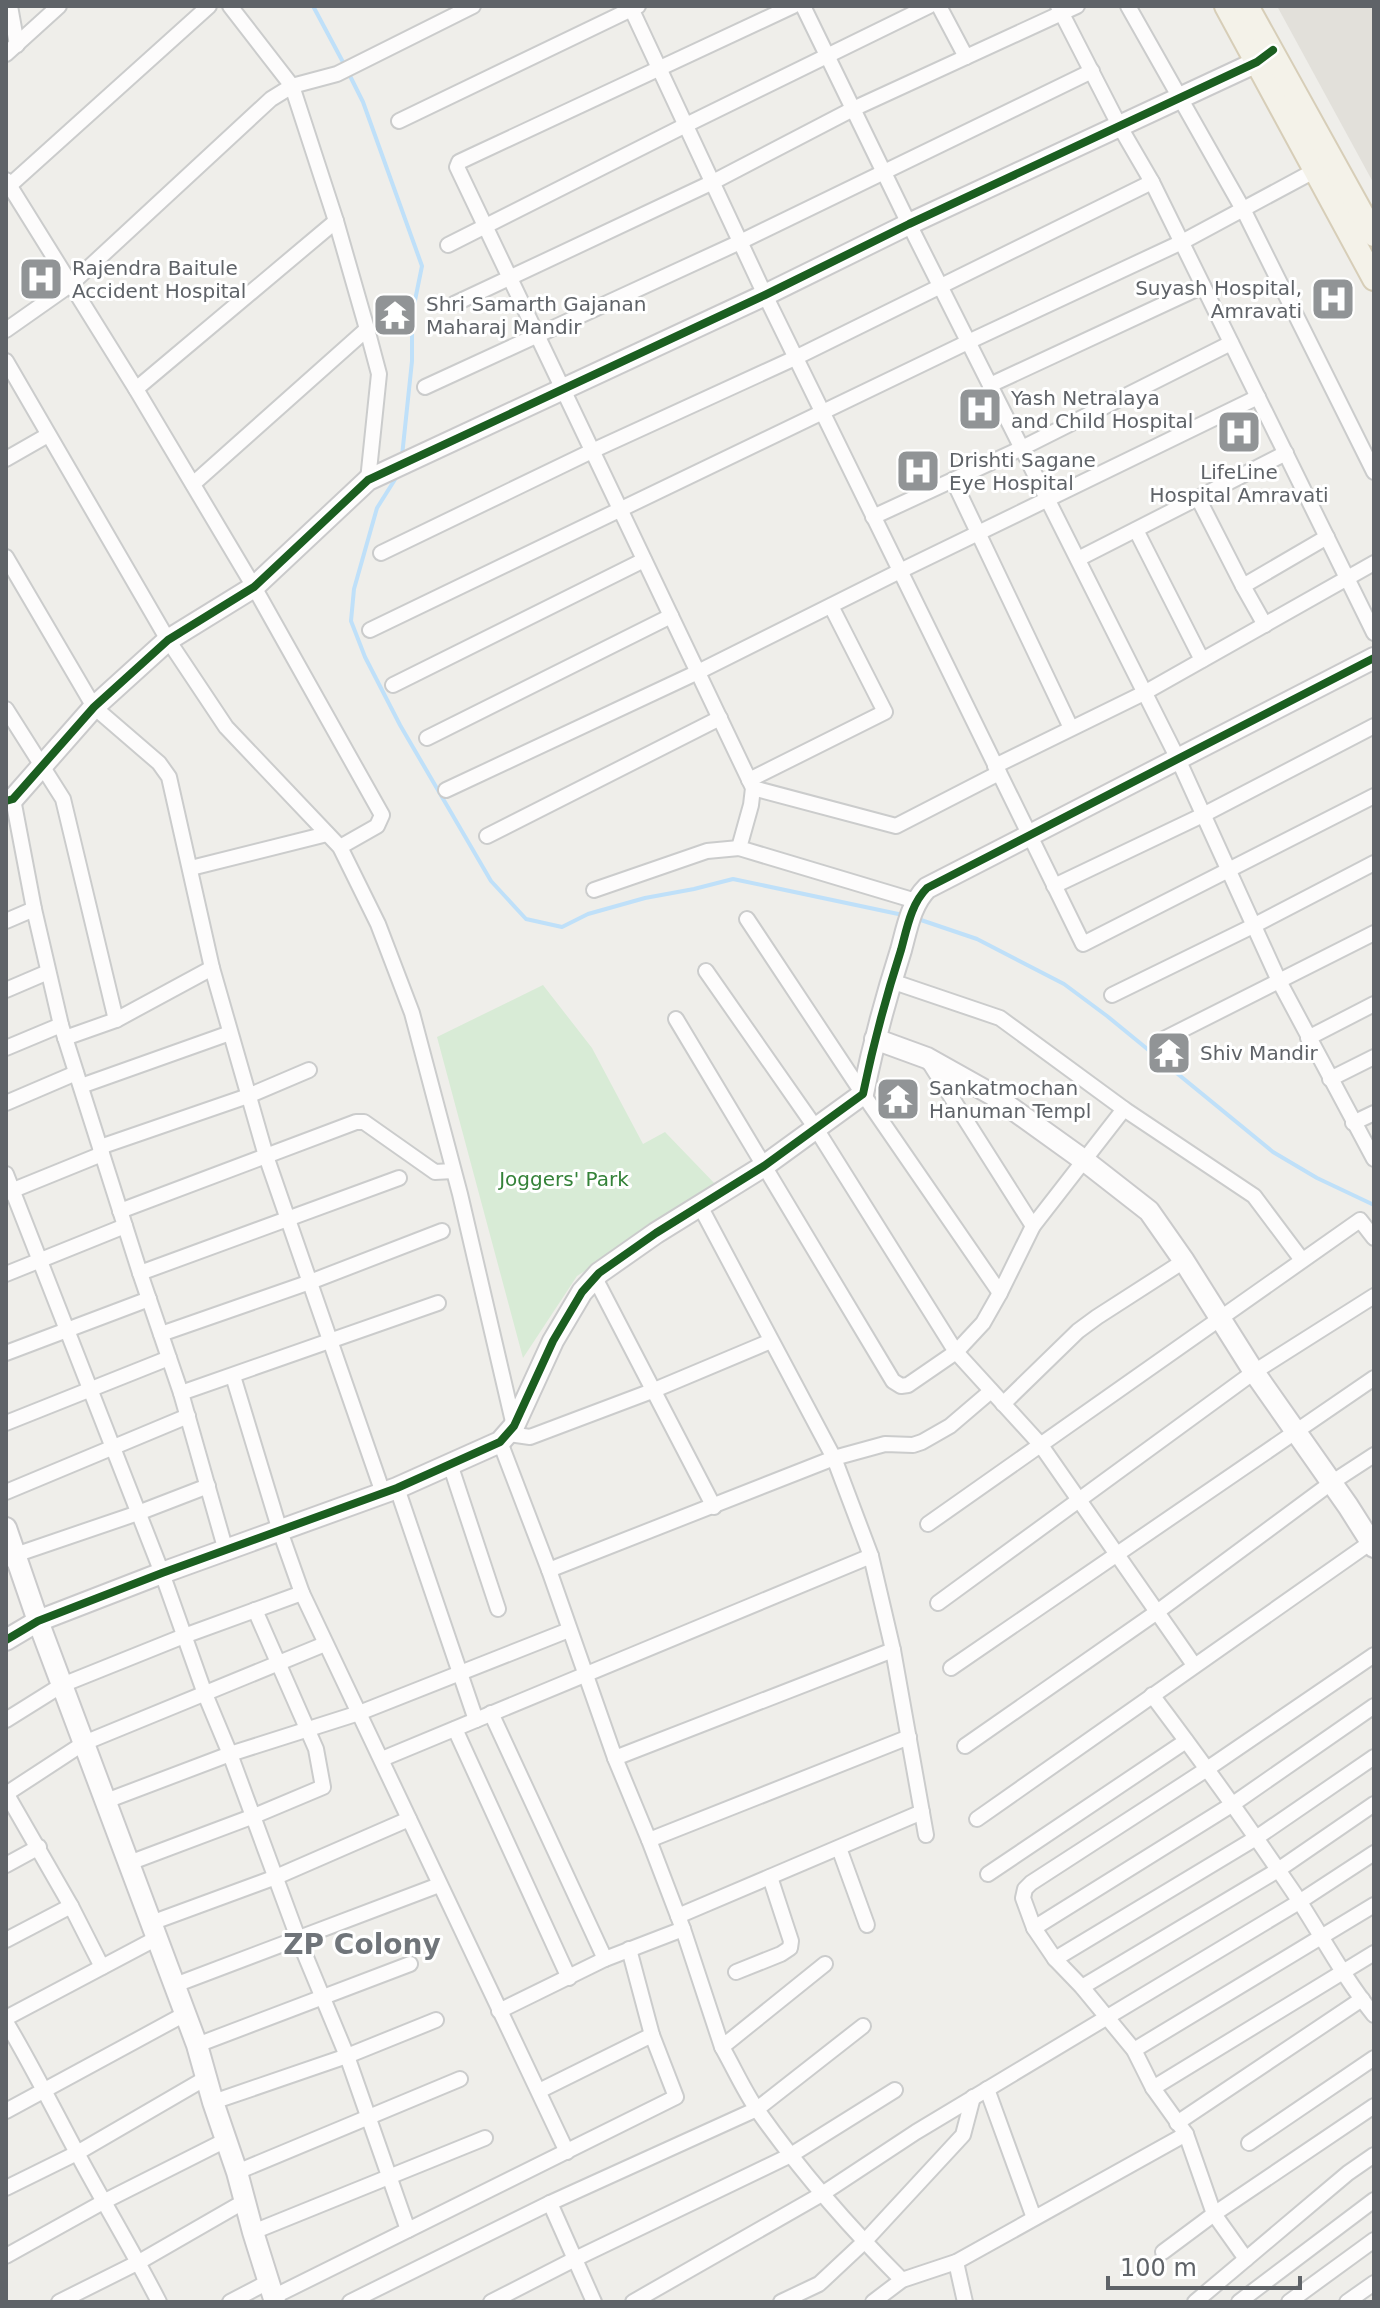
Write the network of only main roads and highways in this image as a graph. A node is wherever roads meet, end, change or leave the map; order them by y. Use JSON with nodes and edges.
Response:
{"nodes":[{"id":1,"x":1226,"y":6,"type":"edge"},
{"id":2,"x":1247,"y":6,"type":"edge"},
{"id":3,"x":1265,"y":56,"type":"junction"},
{"id":4,"x":1374,"y":235,"type":"edge"},
{"id":5,"x":1374,"y":279,"type":"edge"}],
"edges":[{"from":1,"to":3,"type":"main road"},
{"from":2,"to":3,"type":"main road"},
{"from":3,"to":4,"type":"main road"},
{"from":3,"to":5,"type":"main road"}]}
